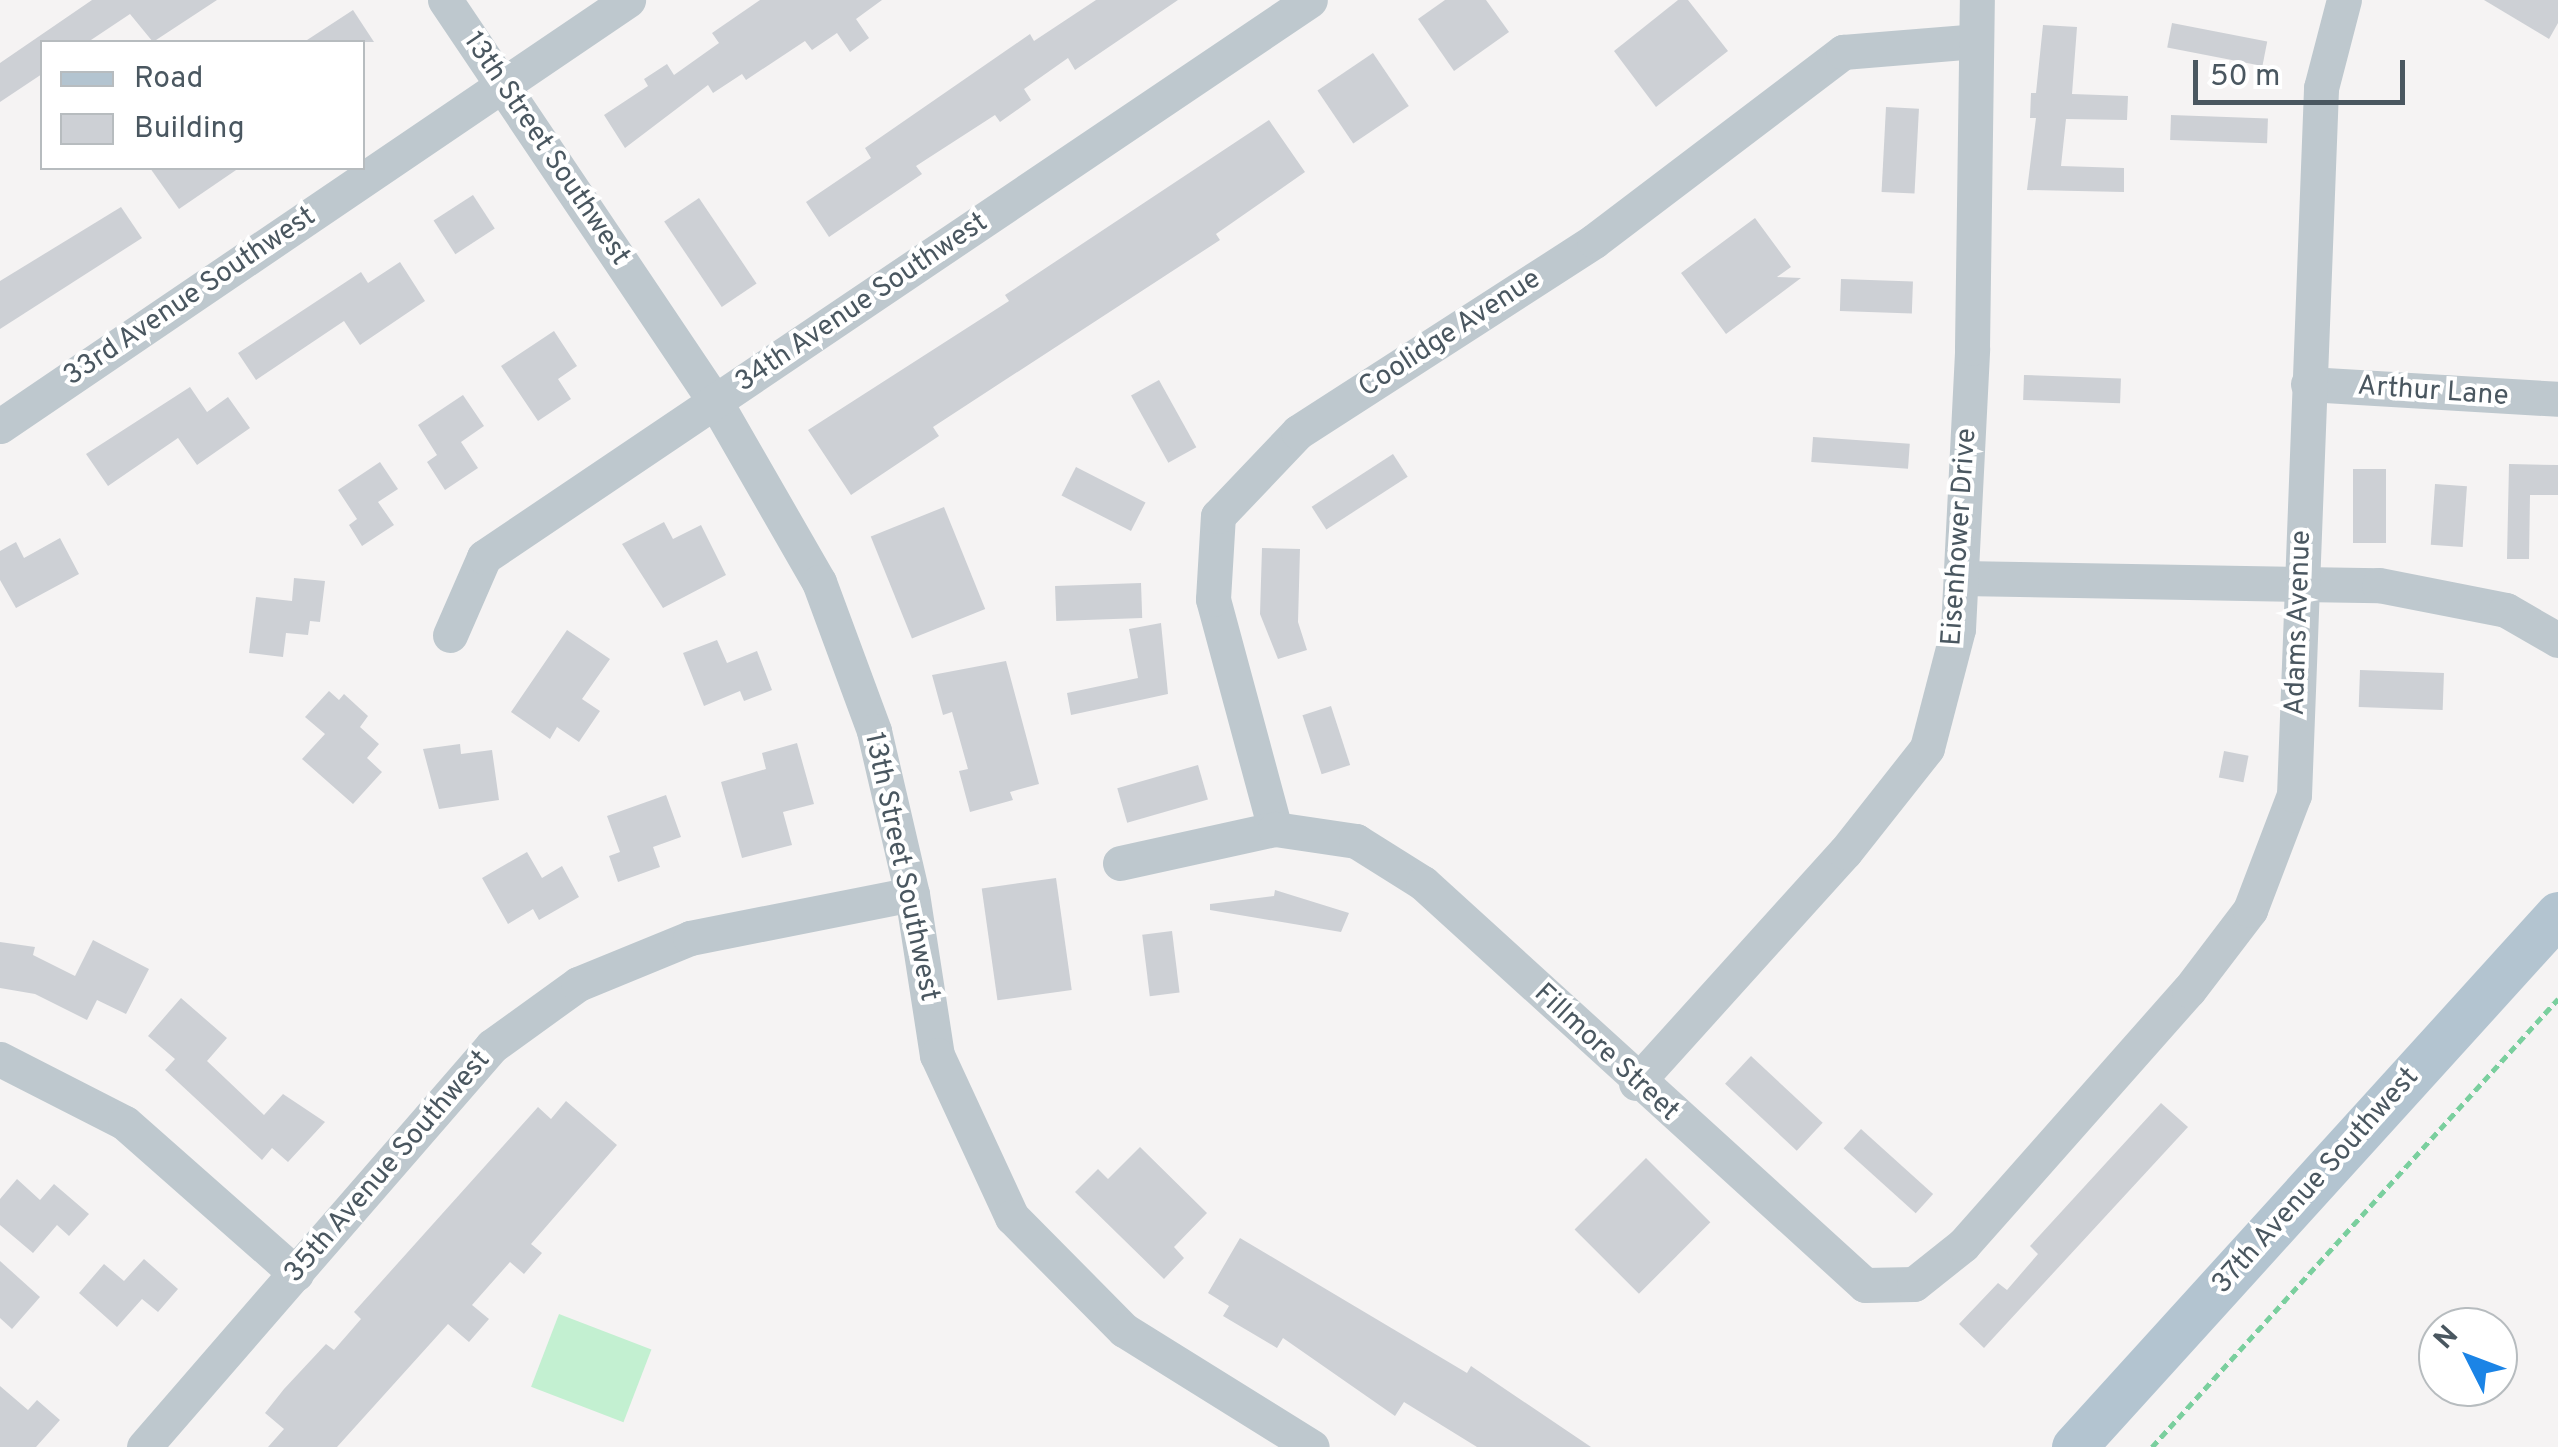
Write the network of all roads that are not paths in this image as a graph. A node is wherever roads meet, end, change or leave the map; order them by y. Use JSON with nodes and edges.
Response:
{"nodes":[{"id":1,"x":444,"y":0,"type":"edge"},
{"id":2,"x":628,"y":0,"type":"edge"},
{"id":3,"x":1310,"y":0,"type":"edge"},
{"id":4,"x":1977,"y":0,"type":"edge"},
{"id":5,"x":2344,"y":0,"type":"edge"},
{"id":6,"x":1976,"y":41,"type":"junction"},
{"id":7,"x":505,"y":84,"type":"junction"},
{"id":8,"x":2308,"y":384,"type":"junction"},
{"id":9,"x":2558,"y":400,"type":"edge"},
{"id":10,"x":716,"y":402,"type":"junction"},
{"id":11,"x":0,"y":426,"type":"edge"},
{"id":12,"x":1961,"y":578,"type":"junction"},
{"id":13,"x":2300,"y":584,"type":"junction"},
{"id":14,"x":450,"y":635,"type":"dead end"},
{"id":15,"x":2558,"y":640,"type":"edge"},
{"id":16,"x":1275,"y":829,"type":"junction"},
{"id":17,"x":1120,"y":863,"type":"dead end"},
{"id":18,"x":912,"y":894,"type":"junction"},
{"id":19,"x":2558,"y":914,"type":"edge"},
{"id":20,"x":0,"y":1059,"type":"edge"},
{"id":21,"x":1636,"y":1083,"type":"junction"},
{"id":22,"x":2037,"y":1162,"type":"joint"},
{"id":23,"x":296,"y":1274,"type":"junction"},
{"id":24,"x":144,"y":1447,"type":"edge"},
{"id":25,"x":1312,"y":1447,"type":"edge"},
{"id":26,"x":2074,"y":1447,"type":"edge"}],
"edges":[{"from":1,"to":7,"type":"street","name":"13th Street Southwest"},
{"from":2,"to":7,"type":"street","name":"33rd Avenue Southwest"},
{"from":3,"to":10,"type":"street","name":"34th Avenue Southwest"},
{"from":4,"to":6,"type":"street","name":"Eisenhower Drive"},
{"from":5,"to":8,"type":"street","name":"Adams Avenue"},
{"from":6,"to":12,"type":"street","name":"Eisenhower Drive"},
{"from":6,"to":16,"type":"street","name":"Coolidge Avenue"},
{"from":7,"to":10,"type":"street","name":"13th Street Southwest"},
{"from":7,"to":11,"type":"street","name":"33rd Avenue Southwest"},
{"from":8,"to":9,"type":"street","name":"Arthur Lane"},
{"from":8,"to":13,"type":"street","name":"Adams Avenue"},
{"from":10,"to":14,"type":"street","name":"34th Avenue Southwest"},
{"from":10,"to":18,"type":"street","name":"13th Street Southwest"},
{"from":12,"to":13,"type":"street"},
{"from":12,"to":21,"type":"street","name":"Eisenhower Drive"},
{"from":13,"to":15,"type":"street"},
{"from":13,"to":22,"type":"street","name":"Adams Avenue"},
{"from":16,"to":17,"type":"street","name":"Fillmore Street"},
{"from":16,"to":21,"type":"street","name":"Fillmore Street"},
{"from":18,"to":23,"type":"street","name":"35th Avenue Southwest"},
{"from":18,"to":25,"type":"street","name":"13th Street Southwest"},
{"from":19,"to":26,"type":"main road","name":"37th Avenue Southwest"},
{"from":20,"to":23,"type":"street"},
{"from":21,"to":22,"type":"street","name":"Fillmore Street"},
{"from":23,"to":24,"type":"street","name":"35th Avenue Southwest"}]}
